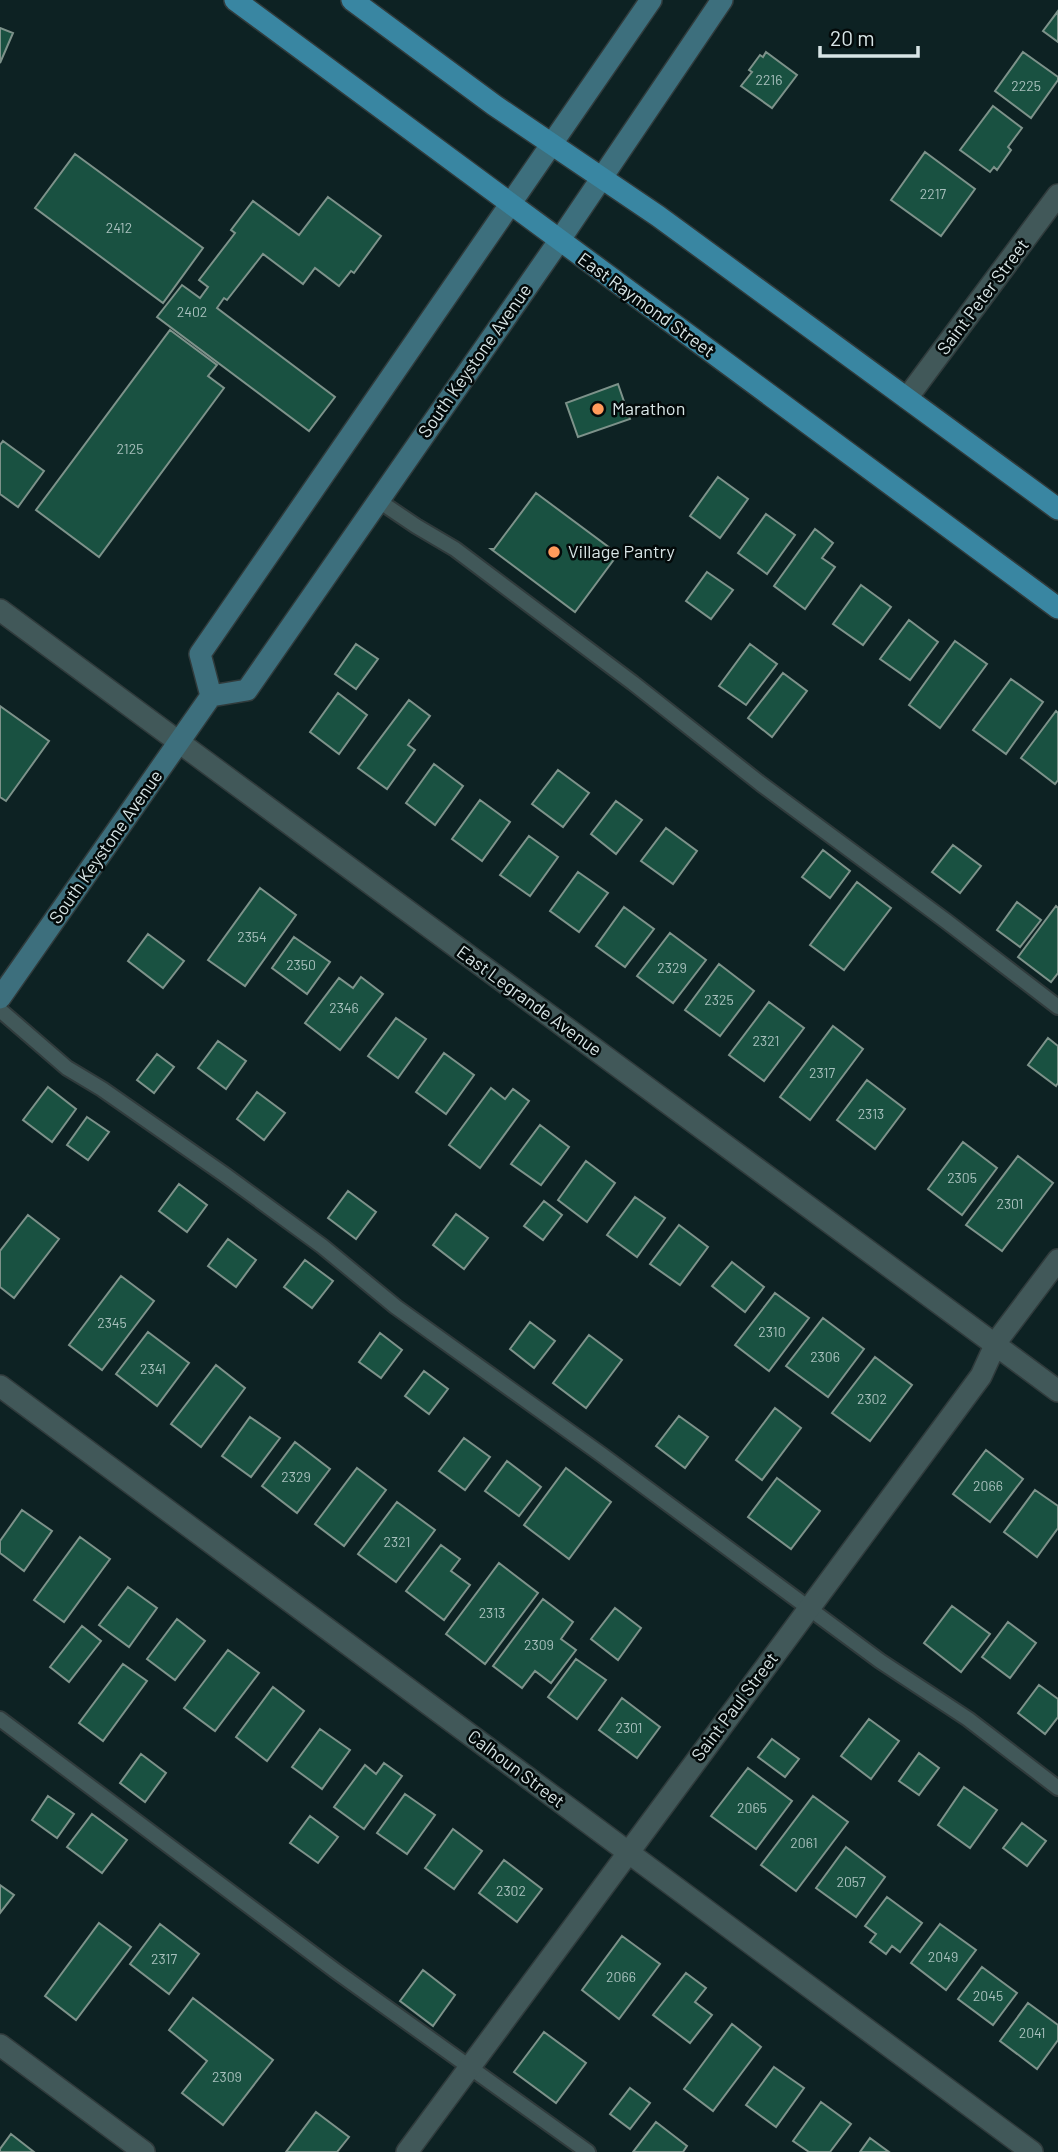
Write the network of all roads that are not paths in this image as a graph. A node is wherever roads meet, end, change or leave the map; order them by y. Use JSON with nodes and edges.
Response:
{"nodes":[{"id":1,"x":235,"y":0,"type":"edge"},
{"id":2,"x":352,"y":0,"type":"edge"},
{"id":3,"x":651,"y":0,"type":"edge"},
{"id":4,"x":722,"y":0,"type":"edge"},
{"id":5,"x":551,"y":144,"type":"junction"},
{"id":6,"x":602,"y":177,"type":"junction"},
{"id":7,"x":1058,"y":195,"type":"edge"},
{"id":8,"x":510,"y":204,"type":"junction"},
{"id":9,"x":559,"y":241,"type":"junction"},
{"id":10,"x":907,"y":398,"type":"junction"},
{"id":11,"x":379,"y":501,"type":"junction"},
{"id":12,"x":1058,"y":509,"type":"edge"},
{"id":13,"x":1058,"y":608,"type":"edge"},
{"id":14,"x":0,"y":610,"type":"edge"},
{"id":15,"x":211,"y":696,"type":"junction"},
{"id":16,"x":180,"y":743,"type":"junction"},
{"id":17,"x":0,"y":998,"type":"edge"},
{"id":18,"x":1058,"y":1007,"type":"edge"},
{"id":19,"x":0,"y":1010,"type":"edge"},
{"id":20,"x":1058,"y":1260,"type":"edge"},
{"id":21,"x":996,"y":1345,"type":"junction"},
{"id":22,"x":0,"y":1386,"type":"edge"},
{"id":23,"x":1058,"y":1391,"type":"edge"},
{"id":24,"x":808,"y":1608,"type":"junction"},
{"id":25,"x":0,"y":1719,"type":"edge"},
{"id":26,"x":1058,"y":1788,"type":"edge"},
{"id":27,"x":628,"y":1852,"type":"junction"},
{"id":28,"x":0,"y":2045,"type":"edge"},
{"id":29,"x":469,"y":2067,"type":"junction"},
{"id":30,"x":144,"y":2152,"type":"edge"},
{"id":31,"x":407,"y":2152,"type":"edge"},
{"id":32,"x":588,"y":2152,"type":"edge"},
{"id":33,"x":1032,"y":2152,"type":"edge"}],
"edges":[{"from":1,"to":8,"type":"main road","name":"East Raymond Street"},
{"from":2,"to":5,"type":"main road"},
{"from":3,"to":5,"type":"main road"},
{"from":4,"to":6,"type":"main road","name":"South Keystone Avenue"},
{"from":5,"to":6,"type":"main road"},
{"from":5,"to":8,"type":"main road"},
{"from":6,"to":9,"type":"main road","name":"South Keystone Avenue"},
{"from":6,"to":10,"type":"main road"},
{"from":7,"to":10,"type":"street","name":"Saint Peter Street"},
{"from":8,"to":9,"type":"main road","name":"East Raymond Street"},
{"from":8,"to":15,"type":"main road"},
{"from":9,"to":11,"type":"main road","name":"South Keystone Avenue"},
{"from":9,"to":13,"type":"main road","name":"East Raymond Street"},
{"from":10,"to":12,"type":"main road"},
{"from":11,"to":15,"type":"main road","name":"South Keystone Avenue"},
{"from":11,"to":18,"type":"lane"},
{"from":14,"to":16,"type":"street","name":"East Legrande Avenue"},
{"from":15,"to":16,"type":"main road","name":"South Keystone Avenue"},
{"from":16,"to":17,"type":"main road","name":"South Keystone Avenue"},
{"from":16,"to":21,"type":"street","name":"East Legrande Avenue"},
{"from":19,"to":24,"type":"lane"},
{"from":20,"to":21,"type":"street","name":"Saint Paul Street"},
{"from":21,"to":23,"type":"street","name":"East Legrande Avenue"},
{"from":21,"to":24,"type":"street","name":"Saint Paul Street"},
{"from":22,"to":27,"type":"street","name":"Calhoun Street"},
{"from":24,"to":26,"type":"lane"},
{"from":24,"to":27,"type":"street","name":"Saint Paul Street"},
{"from":25,"to":29,"type":"lane"},
{"from":27,"to":29,"type":"street","name":"Saint Paul Street"},
{"from":27,"to":33,"type":"street","name":"Calhoun Street"},
{"from":28,"to":30,"type":"street"},
{"from":29,"to":31,"type":"street","name":"Saint Paul Street"},
{"from":29,"to":32,"type":"lane"}]}
